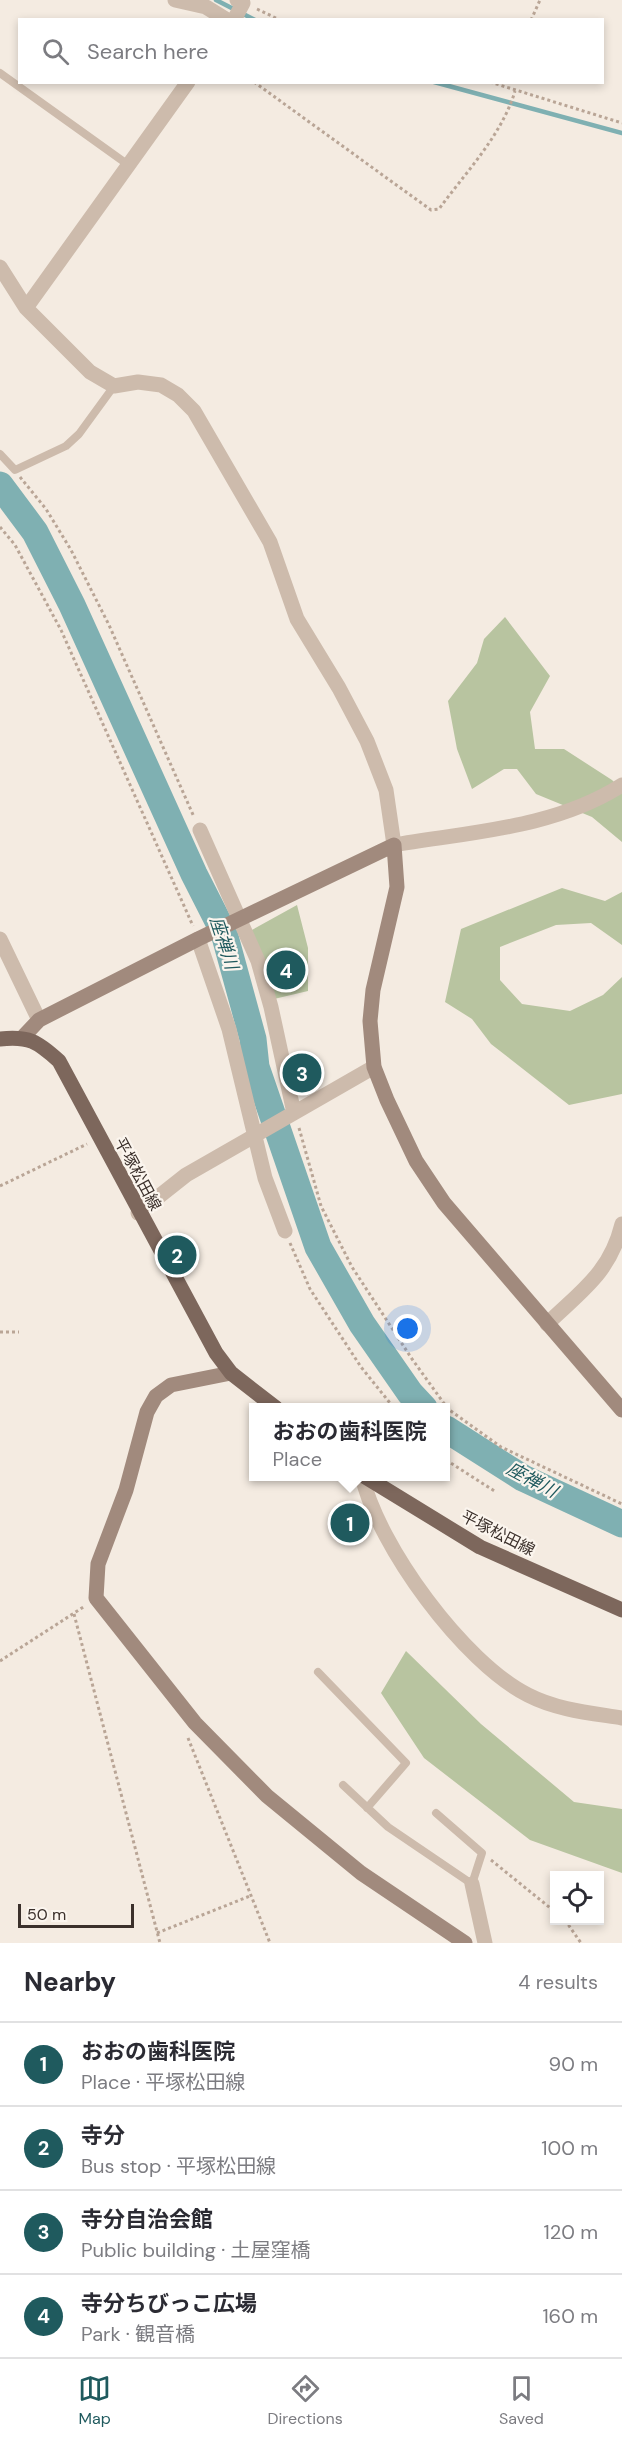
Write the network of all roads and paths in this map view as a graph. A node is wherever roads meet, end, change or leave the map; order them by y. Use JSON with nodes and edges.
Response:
{"nodes":[{"id":1,"x":175,"y":0,"type":"edge"},
{"id":2,"x":540,"y":0,"type":"edge"},
{"id":3,"x":240,"y":1,"type":"edge"},
{"id":4,"x":224,"y":18,"type":"edge"},
{"id":5,"x":235,"y":18,"type":"edge"},
{"id":6,"x":276,"y":18,"type":"edge"},
{"id":7,"x":532,"y":18,"type":"edge"},
{"id":8,"x":0,"y":73,"type":"edge"},
{"id":9,"x":187,"y":84,"type":"edge"},
{"id":10,"x":257,"y":84,"type":"edge"},
{"id":11,"x":501,"y":84,"type":"edge"},
{"id":12,"x":515,"y":91,"type":"junction"},
{"id":13,"x":622,"y":123,"type":"edge"},
{"id":14,"x":127,"y":164,"type":"junction"},
{"id":15,"x":0,"y":267,"type":"edge"},
{"id":16,"x":26,"y":308,"type":"junction"},
{"id":17,"x":114,"y":386,"type":"junction"},
{"id":18,"x":0,"y":454,"type":"edge"},
{"id":19,"x":15,"y":470,"type":"junction"},
{"id":20,"x":0,"y":527,"type":"edge"},
{"id":21,"x":622,"y":786,"type":"edge"},
{"id":22,"x":200,"y":830,"type":"joint"},
{"id":23,"x":394,"y":845,"type":"junction"},
{"id":24,"x":238,"y":921,"type":"junction"},
{"id":25,"x":0,"y":939,"type":"edge"},
{"id":26,"x":198,"y":939,"type":"junction"},
{"id":27,"x":39,"y":1020,"type":"junction"},
{"id":28,"x":23,"y":1037,"type":"junction"},
{"id":29,"x":0,"y":1039,"type":"edge"},
{"id":30,"x":374,"y":1067,"type":"junction"},
{"id":31,"x":294,"y":1113,"type":"junction"},
{"id":32,"x":255,"y":1136,"type":"junction"},
{"id":33,"x":99,"y":1138,"type":"junction"},
{"id":34,"x":0,"y":1186,"type":"edge"},
{"id":35,"x":138,"y":1213,"type":"junction"},
{"id":36,"x":622,"y":1224,"type":"edge"},
{"id":37,"x":285,"y":1230,"type":"joint"},
{"id":38,"x":547,"y":1324,"type":"junction"},
{"id":39,"x":0,"y":1332,"type":"edge"},
{"id":40,"x":19,"y":1332,"type":"dead end"},
{"id":41,"x":231,"y":1373,"type":"junction"},
{"id":42,"x":271,"y":1403,"type":"edge"},
{"id":43,"x":391,"y":1403,"type":"edge"},
{"id":44,"x":444,"y":1403,"type":"edge"},
{"id":45,"x":450,"y":1409,"type":"edge"},
{"id":46,"x":622,"y":1410,"type":"edge"},
{"id":47,"x":450,"y":1463,"type":"edge"},
{"id":48,"x":364,"y":1481,"type":"edge"},
{"id":49,"x":371,"y":1481,"type":"edge"},
{"id":50,"x":496,"y":1492,"type":"dead end"},
{"id":51,"x":622,"y":1504,"type":"edge"},
{"id":52,"x":622,"y":1610,"type":"edge"},
{"id":53,"x":0,"y":1661,"type":"edge"},
{"id":54,"x":318,"y":1672,"type":"dead end"},
{"id":55,"x":622,"y":1718,"type":"edge"},
{"id":56,"x":185,"y":1731,"type":"dead end"},
{"id":57,"x":343,"y":1785,"type":"dead end"},
{"id":58,"x":367,"y":1808,"type":"junction"},
{"id":59,"x":436,"y":1813,"type":"dead end"},
{"id":60,"x":482,"y":1853,"type":"junction"},
{"id":61,"x":472,"y":1884,"type":"junction"},
{"id":62,"x":250,"y":1896,"type":"junction"},
{"id":63,"x":550,"y":1907,"type":"edge"},
{"id":64,"x":568,"y":1925,"type":"edge"},
{"id":65,"x":157,"y":1933,"type":"junction"},
{"id":66,"x":160,"y":1943,"type":"edge"},
{"id":67,"x":270,"y":1943,"type":"edge"},
{"id":68,"x":465,"y":1943,"type":"edge"},
{"id":69,"x":485,"y":1943,"type":"edge"},
{"id":70,"x":581,"y":1943,"type":"edge"}],
"edges":[{"from":1,"to":4,"type":"street"},
{"from":2,"to":7,"type":"path"},
{"from":3,"to":5,"type":"street"},
{"from":3,"to":6,"type":"path"},
{"from":8,"to":14,"type":"lane"},
{"from":9,"to":14,"type":"street"},
{"from":10,"to":12,"type":"path"},
{"from":11,"to":12,"type":"path"},
{"from":12,"to":13,"type":"path"},
{"from":14,"to":16,"type":"street"},
{"from":15,"to":16,"type":"street"},
{"from":16,"to":17,"type":"street"},
{"from":17,"to":19,"type":"lane"},
{"from":17,"to":23,"type":"street"},
{"from":18,"to":19,"type":"lane"},
{"from":19,"to":22,"type":"path"},
{"from":20,"to":26,"type":"path"},
{"from":21,"to":23,"type":"street"},
{"from":22,"to":24,"type":"street"},
{"from":23,"to":24,"type":"street"},
{"from":23,"to":30,"type":"street"},
{"from":24,"to":26,"type":"street"},
{"from":24,"to":31,"type":"street"},
{"from":25,"to":27,"type":"street"},
{"from":26,"to":27,"type":"street"},
{"from":26,"to":32,"type":"street"},
{"from":27,"to":28,"type":"street"},
{"from":28,"to":29,"type":"main road"},
{"from":28,"to":33,"type":"main road","name":"平塚松田線"},
{"from":30,"to":31,"type":"street"},
{"from":30,"to":38,"type":"street"},
{"from":31,"to":32,"type":"street"},
{"from":31,"to":44,"type":"path"},
{"from":32,"to":35,"type":"street"},
{"from":32,"to":37,"type":"street"},
{"from":33,"to":34,"type":"path"},
{"from":33,"to":35,"type":"main road","name":"平塚松田線"},
{"from":35,"to":41,"type":"main road","name":"平塚松田線"},
{"from":36,"to":38,"type":"street"},
{"from":37,"to":43,"type":"path"},
{"from":38,"to":46,"type":"street"},
{"from":39,"to":40,"type":"path"},
{"from":41,"to":42,"type":"main road","name":"平塚松田線"},
{"from":41,"to":68,"type":"street"},
{"from":45,"to":51,"type":"path"},
{"from":47,"to":50,"type":"path"},
{"from":48,"to":55,"type":"street"},
{"from":49,"to":52,"type":"main road","name":"平塚松田線"},
{"from":53,"to":65,"type":"path"},
{"from":54,"to":58,"type":"lane"},
{"from":56,"to":62,"type":"path"},
{"from":57,"to":58,"type":"lane"},
{"from":58,"to":61,"type":"lane"},
{"from":59,"to":60,"type":"lane"},
{"from":60,"to":61,"type":"lane"},
{"from":60,"to":63,"type":"path"},
{"from":61,"to":69,"type":"street"},
{"from":62,"to":65,"type":"path"},
{"from":62,"to":67,"type":"path"},
{"from":64,"to":70,"type":"path"},
{"from":65,"to":66,"type":"path"}]}
